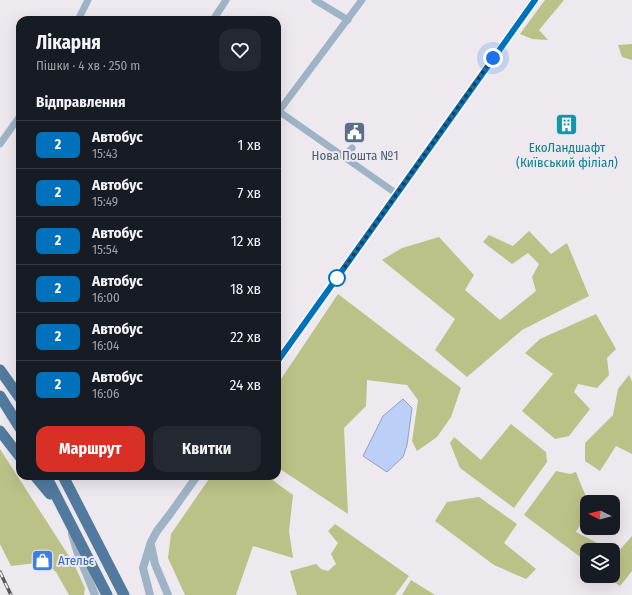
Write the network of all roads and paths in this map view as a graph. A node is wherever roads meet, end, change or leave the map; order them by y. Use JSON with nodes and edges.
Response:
{"nodes":[{"id":1,"x":88,"y":0,"type":"edge"},
{"id":2,"x":226,"y":0,"type":"edge"},
{"id":3,"x":315,"y":0,"type":"edge"},
{"id":4,"x":362,"y":0,"type":"edge"},
{"id":5,"x":534,"y":0,"type":"edge"},
{"id":6,"x":80,"y":16,"type":"edge"},
{"id":7,"x":216,"y":16,"type":"edge"},
{"id":8,"x":348,"y":20,"type":"junction"},
{"id":9,"x":281,"y":106,"type":"edge"},
{"id":10,"x":281,"y":112,"type":"edge"},
{"id":11,"x":16,"y":122,"type":"edge"},
{"id":12,"x":0,"y":144,"type":"edge"},
{"id":13,"x":352,"y":148,"type":"dead end"},
{"id":14,"x":344,"y":158,"type":"junction"},
{"id":15,"x":397,"y":194,"type":"junction"},
{"id":16,"x":281,"y":356,"type":"edge"},
{"id":17,"x":0,"y":370,"type":"edge"},
{"id":18,"x":16,"y":392,"type":"edge"},
{"id":19,"x":1,"y":399,"type":"edge"},
{"id":20,"x":16,"y":401,"type":"edge"},
{"id":21,"x":16,"y":422,"type":"edge"},
{"id":22,"x":0,"y":431,"type":"edge"},
{"id":23,"x":16,"y":452,"type":"edge"},
{"id":24,"x":38,"y":480,"type":"edge"},
{"id":25,"x":48,"y":480,"type":"edge"},
{"id":26,"x":65,"y":480,"type":"edge"},
{"id":27,"x":194,"y":480,"type":"edge"},
{"id":28,"x":66,"y":514,"type":"junction"},
{"id":29,"x":151,"y":542,"type":"junction"},
{"id":30,"x":158,"y":574,"type":"junction"},
{"id":31,"x":145,"y":578,"type":"junction"},
{"id":32,"x":96,"y":595,"type":"edge"},
{"id":33,"x":107,"y":595,"type":"edge"},
{"id":34,"x":124,"y":595,"type":"edge"},
{"id":35,"x":150,"y":595,"type":"edge"},
{"id":36,"x":168,"y":595,"type":"edge"}],
"edges":[{"from":1,"to":6,"type":"street"},
{"from":2,"to":7,"type":"street"},
{"from":3,"to":8,"type":"street"},
{"from":4,"to":8,"type":"street"},
{"from":5,"to":15,"type":"street"},
{"from":8,"to":9,"type":"street"},
{"from":10,"to":14,"type":"street"},
{"from":11,"to":12,"type":"street"},
{"from":13,"to":14,"type":"street"},
{"from":14,"to":15,"type":"street"},
{"from":15,"to":16,"type":"street"},
{"from":17,"to":18,"type":"highway"},
{"from":19,"to":20,"type":"highway"},
{"from":19,"to":21,"type":"highway"},
{"from":22,"to":23,"type":"highway"},
{"from":24,"to":28,"type":"highway"},
{"from":25,"to":28,"type":"highway"},
{"from":26,"to":34,"type":"highway"},
{"from":27,"to":29,"type":"street"},
{"from":28,"to":32,"type":"street"},
{"from":28,"to":33,"type":"highway"},
{"from":29,"to":30,"type":"street"},
{"from":29,"to":31,"type":"street"},
{"from":30,"to":31,"type":"street"},
{"from":30,"to":36,"type":"street"},
{"from":31,"to":35,"type":"street"}]}
